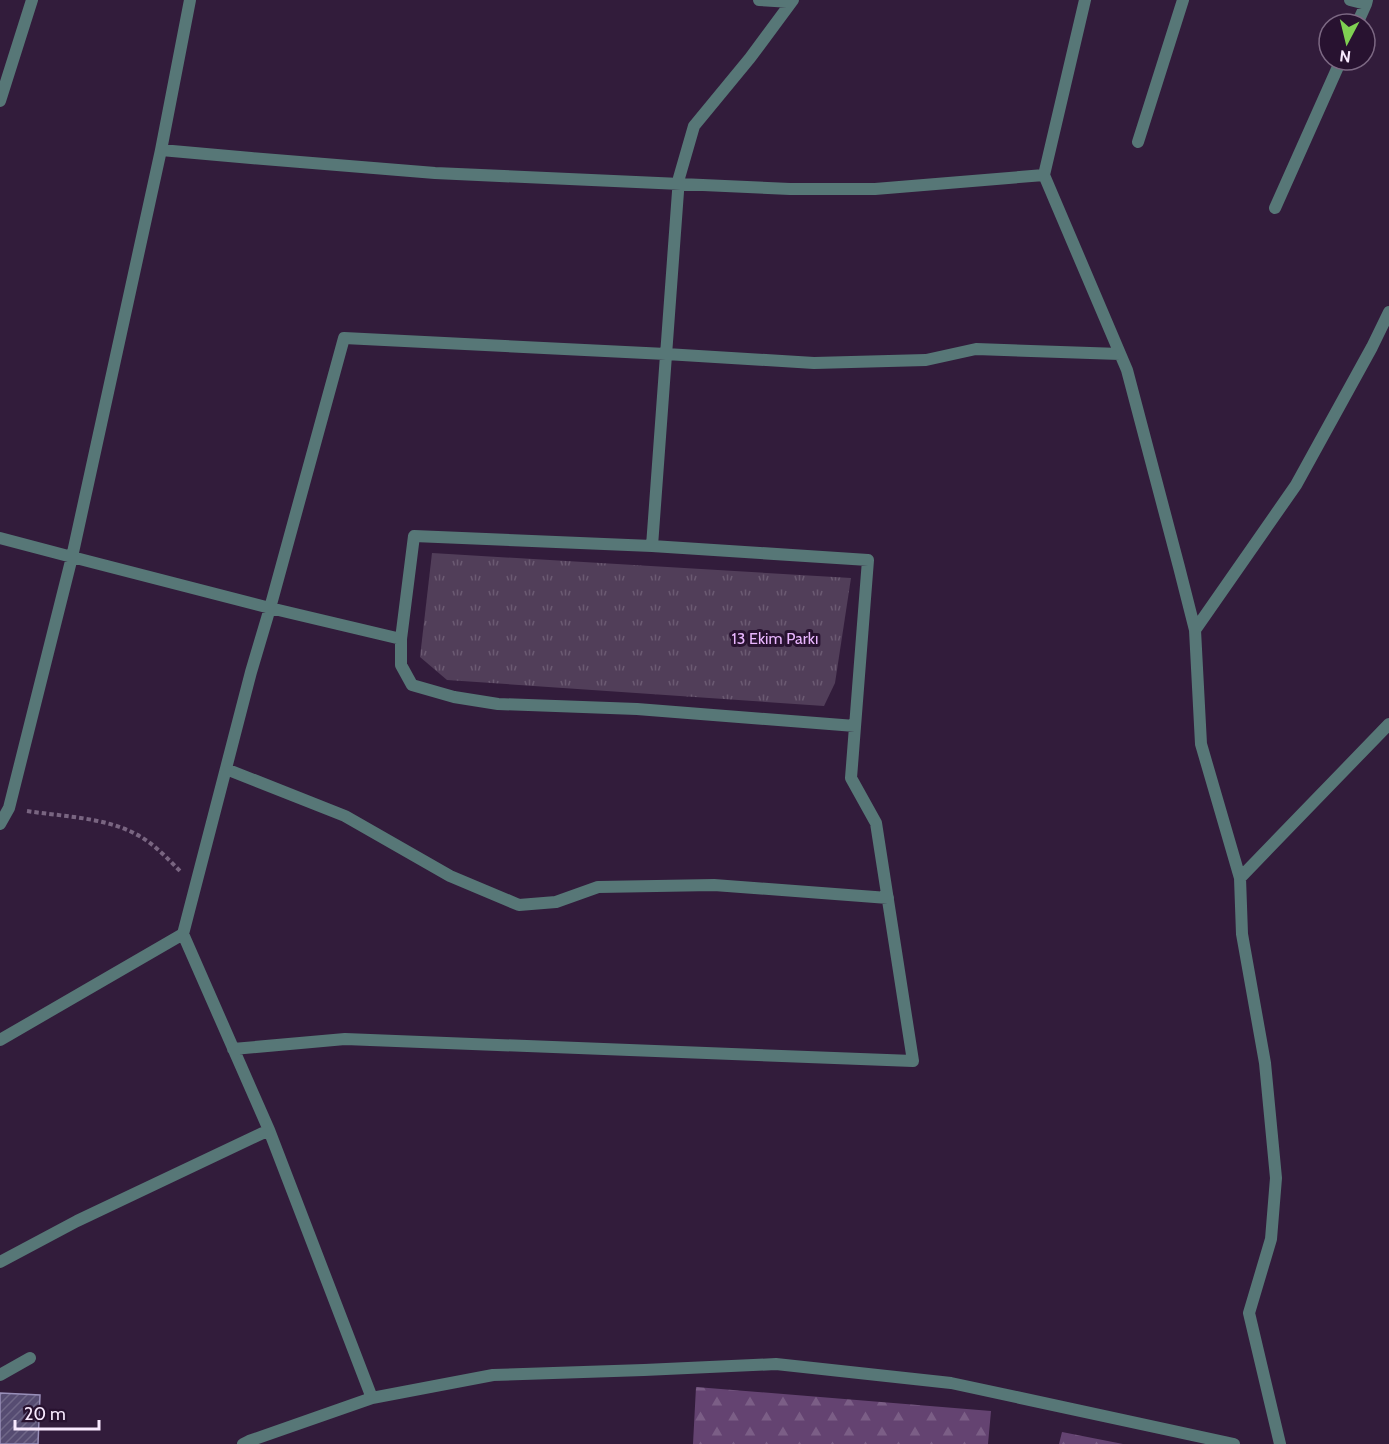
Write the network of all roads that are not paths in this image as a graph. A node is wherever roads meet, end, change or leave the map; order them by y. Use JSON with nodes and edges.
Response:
{"nodes":[{"id":1,"x":32,"y":0,"type":"edge"},
{"id":2,"x":190,"y":0,"type":"edge"},
{"id":3,"x":759,"y":0,"type":"edge"},
{"id":4,"x":1085,"y":0,"type":"edge"},
{"id":5,"x":1183,"y":0,"type":"edge"},
{"id":6,"x":1350,"y":0,"type":"edge"},
{"id":7,"x":792,"y":1,"type":"edge"},
{"id":8,"x":1367,"y":2,"type":"edge"},
{"id":9,"x":1336,"y":72,"type":"edge"},
{"id":10,"x":0,"y":101,"type":"edge"},
{"id":11,"x":1138,"y":142,"type":"dead end"},
{"id":12,"x":161,"y":150,"type":"junction"},
{"id":13,"x":1044,"y":175,"type":"junction"},
{"id":14,"x":679,"y":184,"type":"junction"},
{"id":15,"x":1275,"y":208,"type":"dead end"},
{"id":16,"x":1389,"y":312,"type":"edge"},
{"id":17,"x":666,"y":354,"type":"junction"},
{"id":18,"x":1120,"y":354,"type":"junction"},
{"id":19,"x":0,"y":538,"type":"edge"},
{"id":20,"x":652,"y":546,"type":"junction"},
{"id":21,"x":72,"y":557,"type":"junction"},
{"id":22,"x":270,"y":608,"type":"junction"},
{"id":23,"x":1195,"y":630,"type":"junction"},
{"id":24,"x":401,"y":639,"type":"junction"},
{"id":25,"x":1389,"y":724,"type":"edge"},
{"id":26,"x":855,"y":726,"type":"junction"},
{"id":27,"x":226,"y":769,"type":"junction"},
{"id":28,"x":0,"y":824,"type":"edge"},
{"id":29,"x":1240,"y":878,"type":"junction"},
{"id":30,"x":888,"y":898,"type":"junction"},
{"id":31,"x":183,"y":934,"type":"junction"},
{"id":32,"x":0,"y":1040,"type":"edge"},
{"id":33,"x":233,"y":1049,"type":"junction"},
{"id":34,"x":269,"y":1130,"type":"junction"},
{"id":35,"x":0,"y":1262,"type":"edge"},
{"id":36,"x":30,"y":1358,"type":"dead end"},
{"id":37,"x":0,"y":1375,"type":"edge"},
{"id":38,"x":372,"y":1398,"type":"junction"},
{"id":39,"x":243,"y":1444,"type":"edge"},
{"id":40,"x":1234,"y":1444,"type":"edge"},
{"id":41,"x":1280,"y":1444,"type":"edge"}],
"edges":[{"from":1,"to":10,"type":"street"},
{"from":2,"to":12,"type":"street"},
{"from":3,"to":7,"type":"street"},
{"from":4,"to":13,"type":"street"},
{"from":5,"to":11,"type":"street"},
{"from":6,"to":8,"type":"street"},
{"from":7,"to":14,"type":"street"},
{"from":9,"to":15,"type":"street"},
{"from":12,"to":14,"type":"street"},
{"from":12,"to":21,"type":"street"},
{"from":13,"to":14,"type":"street"},
{"from":13,"to":18,"type":"street"},
{"from":14,"to":17,"type":"street"},
{"from":16,"to":23,"type":"street"},
{"from":17,"to":18,"type":"street"},
{"from":17,"to":20,"type":"street"},
{"from":17,"to":22,"type":"street"},
{"from":18,"to":23,"type":"street"},
{"from":19,"to":21,"type":"street"},
{"from":20,"to":24,"type":"street"},
{"from":20,"to":26,"type":"street"},
{"from":21,"to":22,"type":"street"},
{"from":21,"to":28,"type":"street"},
{"from":22,"to":24,"type":"street"},
{"from":22,"to":27,"type":"street"},
{"from":23,"to":29,"type":"street"},
{"from":24,"to":26,"type":"street"},
{"from":25,"to":29,"type":"street"},
{"from":26,"to":30,"type":"street"},
{"from":27,"to":30,"type":"street"},
{"from":27,"to":31,"type":"street"},
{"from":29,"to":41,"type":"street"},
{"from":30,"to":33,"type":"street"},
{"from":31,"to":32,"type":"street"},
{"from":31,"to":33,"type":"street"},
{"from":33,"to":34,"type":"street"},
{"from":34,"to":35,"type":"street"},
{"from":34,"to":38,"type":"street"},
{"from":36,"to":37,"type":"street"},
{"from":38,"to":39,"type":"street"},
{"from":38,"to":40,"type":"street"}]}
